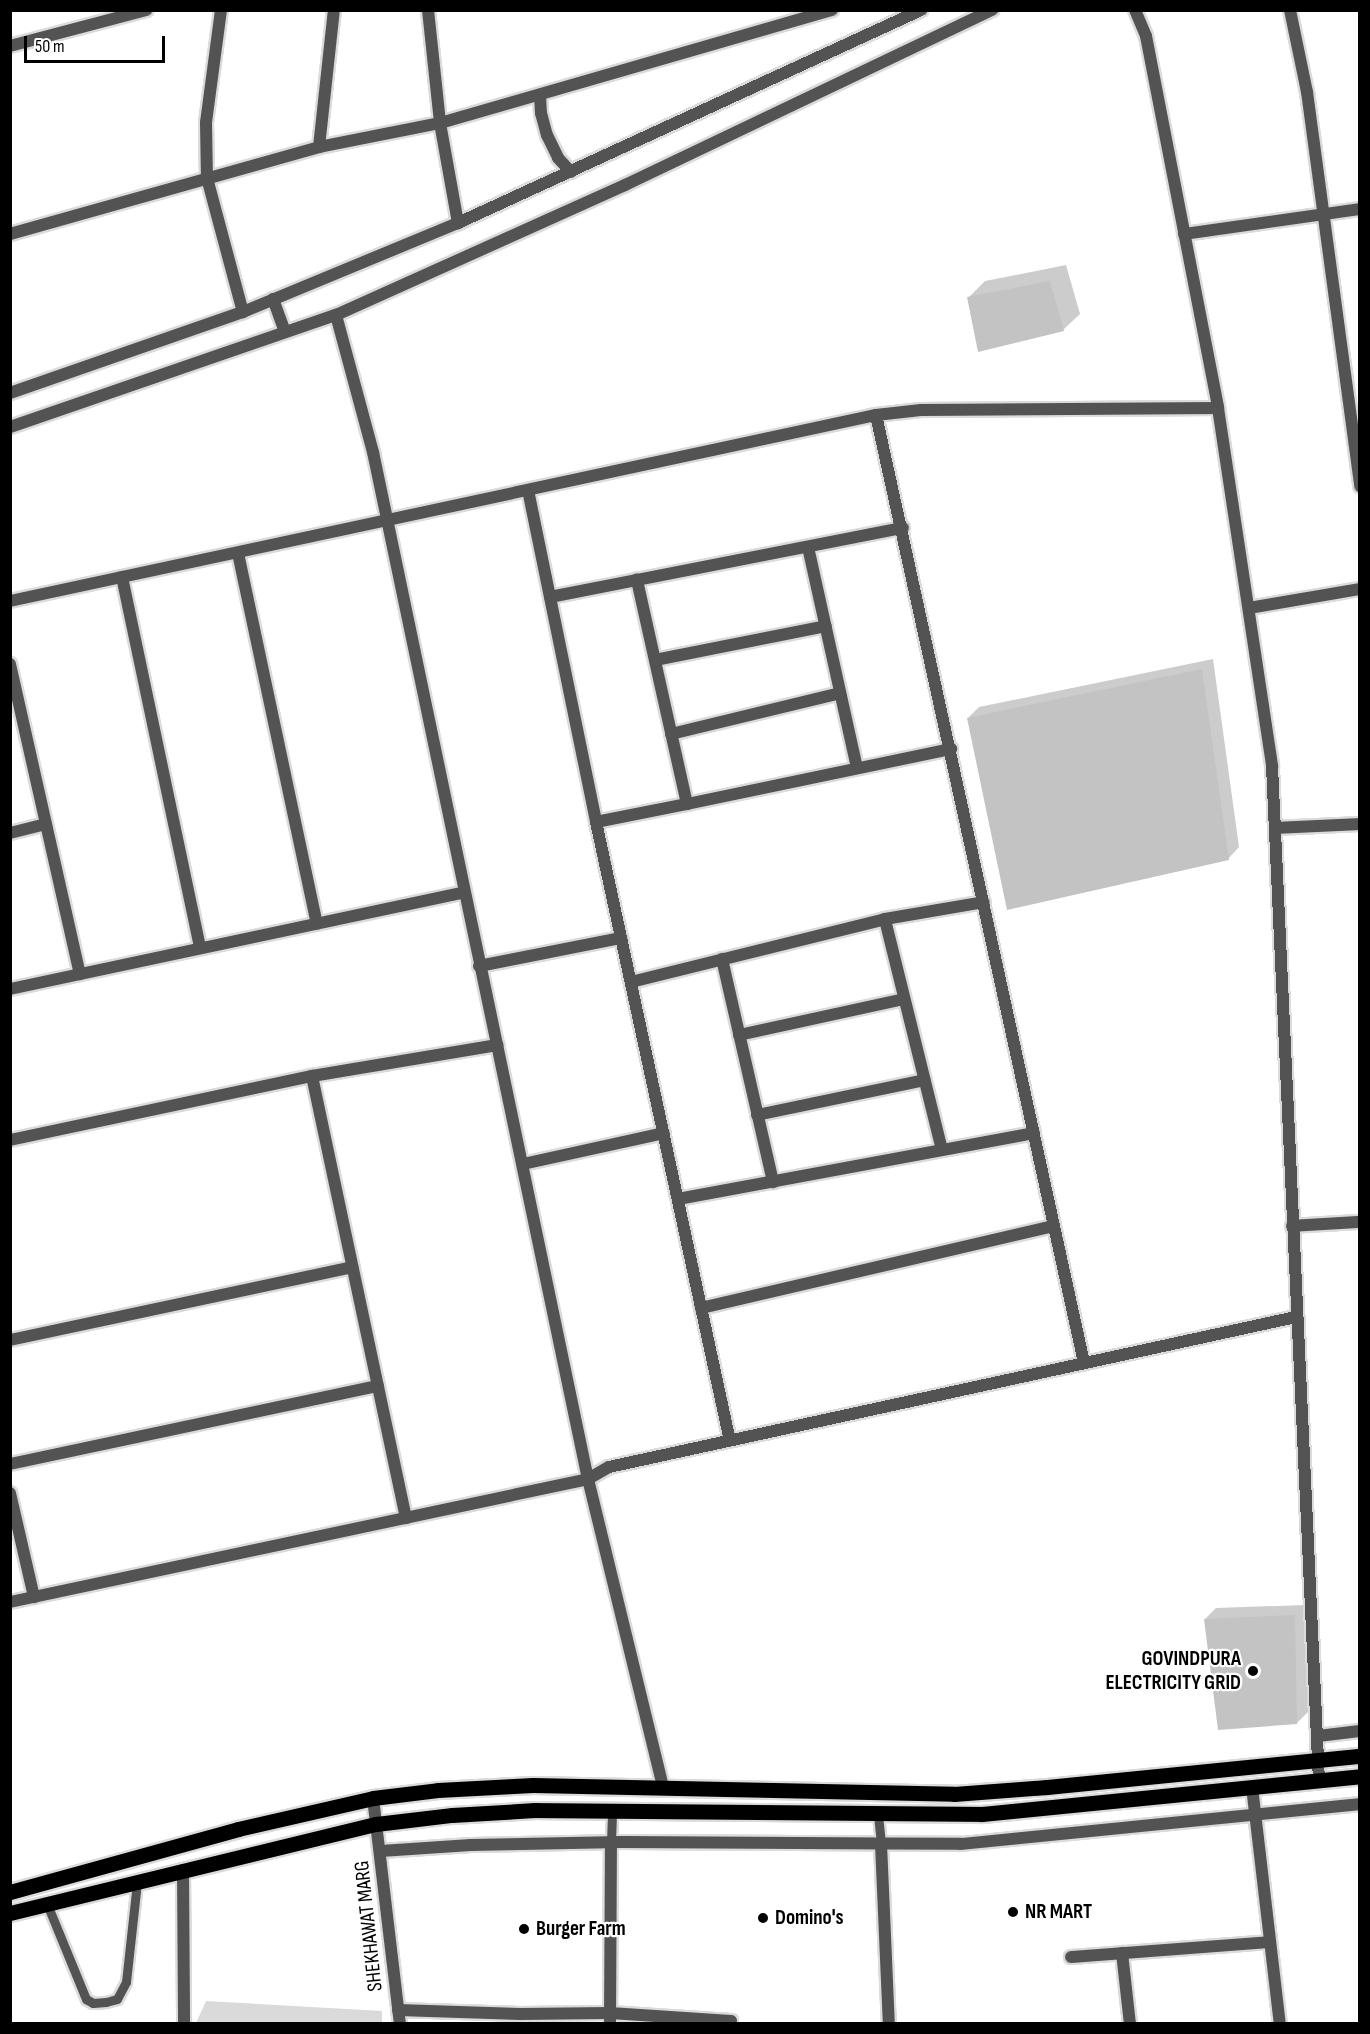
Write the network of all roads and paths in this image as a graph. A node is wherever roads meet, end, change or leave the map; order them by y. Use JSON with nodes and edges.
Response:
{"nodes":[{"id":1,"x":146,"y":10,"type":"edge"},
{"id":2,"x":221,"y":10,"type":"edge"},
{"id":3,"x":334,"y":10,"type":"edge"},
{"id":4,"x":428,"y":10,"type":"edge"},
{"id":5,"x":832,"y":10,"type":"edge"},
{"id":6,"x":921,"y":10,"type":"edge"},
{"id":7,"x":992,"y":10,"type":"edge"},
{"id":8,"x":1135,"y":10,"type":"edge"},
{"id":9,"x":1290,"y":10,"type":"edge"},
{"id":10,"x":10,"y":46,"type":"edge"},
{"id":11,"x":540,"y":95,"type":"junction"},
{"id":12,"x":440,"y":123,"type":"junction"},
{"id":13,"x":319,"y":147,"type":"junction"},
{"id":14,"x":571,"y":172,"type":"junction"},
{"id":15,"x":207,"y":178,"type":"junction"},
{"id":16,"x":1359,"y":209,"type":"edge"},
{"id":17,"x":1321,"y":214,"type":"junction"},
{"id":18,"x":458,"y":223,"type":"junction"},
{"id":19,"x":10,"y":234,"type":"edge"},
{"id":20,"x":1185,"y":234,"type":"junction"},
{"id":21,"x":273,"y":299,"type":"junction"},
{"id":22,"x":243,"y":312,"type":"junction"},
{"id":23,"x":336,"y":315,"type":"junction"},
{"id":24,"x":285,"y":332,"type":"junction"},
{"id":25,"x":10,"y":393,"type":"edge"},
{"id":26,"x":1218,"y":408,"type":"junction"},
{"id":27,"x":1354,"y":411,"type":"edge"},
{"id":28,"x":876,"y":415,"type":"junction"},
{"id":29,"x":10,"y":428,"type":"edge"},
{"id":30,"x":1359,"y":486,"type":"edge"},
{"id":31,"x":528,"y":490,"type":"junction"},
{"id":32,"x":387,"y":521,"type":"junction"},
{"id":33,"x":903,"y":528,"type":"junction"},
{"id":34,"x":808,"y":547,"type":"junction"},
{"id":35,"x":238,"y":553,"type":"junction"},
{"id":36,"x":122,"y":577,"type":"junction"},
{"id":37,"x":638,"y":580,"type":"junction"},
{"id":38,"x":1359,"y":589,"type":"edge"},
{"id":39,"x":550,"y":597,"type":"junction"},
{"id":40,"x":10,"y":601,"type":"edge"},
{"id":41,"x":1249,"y":608,"type":"junction"},
{"id":42,"x":826,"y":626,"type":"junction"},
{"id":43,"x":655,"y":660,"type":"junction"},
{"id":44,"x":10,"y":664,"type":"edge"},
{"id":45,"x":840,"y":693,"type":"junction"},
{"id":46,"x":671,"y":734,"type":"junction"},
{"id":47,"x":951,"y":749,"type":"junction"},
{"id":48,"x":857,"y":768,"type":"junction"},
{"id":49,"x":687,"y":804,"type":"junction"},
{"id":50,"x":596,"y":822,"type":"junction"},
{"id":51,"x":46,"y":824,"type":"junction"},
{"id":52,"x":1359,"y":824,"type":"edge"},
{"id":53,"x":1275,"y":828,"type":"junction"},
{"id":54,"x":10,"y":832,"type":"edge"},
{"id":55,"x":464,"y":893,"type":"junction"},
{"id":56,"x":984,"y":902,"type":"junction"},
{"id":57,"x":885,"y":919,"type":"junction"},
{"id":58,"x":317,"y":924,"type":"junction"},
{"id":59,"x":621,"y":938,"type":"junction"},
{"id":60,"x":200,"y":948,"type":"junction"},
{"id":61,"x":722,"y":959,"type":"junction"},
{"id":62,"x":479,"y":966,"type":"junction"},
{"id":63,"x":80,"y":974,"type":"junction"},
{"id":64,"x":631,"y":982,"type":"junction"},
{"id":65,"x":10,"y":989,"type":"edge"},
{"id":66,"x":904,"y":999,"type":"junction"},
{"id":67,"x":739,"y":1035,"type":"junction"},
{"id":68,"x":496,"y":1045,"type":"junction"},
{"id":69,"x":312,"y":1076,"type":"junction"},
{"id":70,"x":924,"y":1080,"type":"junction"},
{"id":71,"x":757,"y":1115,"type":"junction"},
{"id":72,"x":664,"y":1133,"type":"junction"},
{"id":73,"x":1034,"y":1133,"type":"junction"},
{"id":74,"x":10,"y":1140,"type":"edge"},
{"id":75,"x":942,"y":1150,"type":"junction"},
{"id":76,"x":523,"y":1164,"type":"junction"},
{"id":77,"x":773,"y":1182,"type":"junction"},
{"id":78,"x":678,"y":1199,"type":"junction"},
{"id":79,"x":1359,"y":1222,"type":"edge"},
{"id":80,"x":1054,"y":1226,"type":"junction"},
{"id":81,"x":1292,"y":1226,"type":"junction"},
{"id":82,"x":352,"y":1267,"type":"junction"},
{"id":83,"x":701,"y":1308,"type":"junction"},
{"id":84,"x":1296,"y":1317,"type":"junction"},
{"id":85,"x":10,"y":1340,"type":"edge"},
{"id":86,"x":1084,"y":1363,"type":"junction"},
{"id":87,"x":378,"y":1386,"type":"junction"},
{"id":88,"x":730,"y":1441,"type":"junction"},
{"id":89,"x":10,"y":1464,"type":"edge"},
{"id":90,"x":588,"y":1479,"type":"junction"},
{"id":91,"x":10,"y":1493,"type":"edge"},
{"id":92,"x":406,"y":1518,"type":"junction"},
{"id":93,"x":34,"y":1597,"type":"junction"},
{"id":94,"x":10,"y":1602,"type":"edge"},
{"id":95,"x":1359,"y":1731,"type":"edge"},
{"id":96,"x":1318,"y":1736,"type":"junction"},
{"id":97,"x":1359,"y":1756,"type":"edge"},
{"id":98,"x":1319,"y":1760,"type":"junction"},
{"id":99,"x":1359,"y":1776,"type":"edge"},
{"id":100,"x":1318,"y":1780,"type":"junction"},
{"id":101,"x":663,"y":1787,"type":"junction"},
{"id":102,"x":1252,"y":1787,"type":"junction"},
{"id":103,"x":373,"y":1798,"type":"junction"},
{"id":104,"x":1359,"y":1804,"type":"edge"},
{"id":105,"x":612,"y":1811,"type":"junction"},
{"id":106,"x":1255,"y":1814,"type":"junction"},
{"id":107,"x":878,"y":1815,"type":"junction"},
{"id":108,"x":376,"y":1824,"type":"junction"},
{"id":109,"x":611,"y":1842,"type":"junction"},
{"id":110,"x":881,"y":1845,"type":"junction"},
{"id":111,"x":381,"y":1851,"type":"junction"},
{"id":112,"x":132,"y":1859,"type":"junction"},
{"id":113,"x":183,"y":1870,"type":"junction"},
{"id":114,"x":137,"y":1882,"type":"junction"},
{"id":115,"x":10,"y":1892,"type":"edge"},
{"id":116,"x":47,"y":1904,"type":"junction"},
{"id":117,"x":10,"y":1913,"type":"edge"},
{"id":118,"x":1269,"y":1942,"type":"junction"},
{"id":119,"x":1122,"y":1953,"type":"junction"},
{"id":120,"x":1071,"y":1957,"type":"dead end"},
{"id":121,"x":398,"y":2010,"type":"junction"},
{"id":122,"x":610,"y":2018,"type":"edge"},
{"id":123,"x":520,"y":2019,"type":"edge"},
{"id":124,"x":184,"y":2024,"type":"edge"},
{"id":125,"x":400,"y":2024,"type":"edge"},
{"id":126,"x":731,"y":2024,"type":"edge"},
{"id":127,"x":889,"y":2024,"type":"edge"},
{"id":128,"x":1130,"y":2024,"type":"edge"},
{"id":129,"x":1281,"y":2024,"type":"edge"}],
"edges":[{"from":1,"to":10,"type":"street"},
{"from":2,"to":15,"type":"street"},
{"from":3,"to":13,"type":"street"},
{"from":4,"to":12,"type":"street"},
{"from":5,"to":11,"type":"street"},
{"from":6,"to":14,"type":"street"},
{"from":7,"to":23,"type":"street"},
{"from":8,"to":20,"type":"street"},
{"from":9,"to":17,"type":"street"},
{"from":11,"to":12,"type":"street"},
{"from":11,"to":14,"type":"street"},
{"from":12,"to":13,"type":"street"},
{"from":12,"to":18,"type":"street"},
{"from":13,"to":15,"type":"street"},
{"from":14,"to":18,"type":"street"},
{"from":15,"to":19,"type":"street"},
{"from":15,"to":22,"type":"street"},
{"from":16,"to":17,"type":"street"},
{"from":17,"to":20,"type":"street"},
{"from":17,"to":27,"type":"street"},
{"from":18,"to":21,"type":"street"},
{"from":20,"to":26,"type":"street"},
{"from":21,"to":22,"type":"street"},
{"from":21,"to":24,"type":"street"},
{"from":22,"to":25,"type":"street"},
{"from":23,"to":24,"type":"street"},
{"from":23,"to":32,"type":"street"},
{"from":24,"to":29,"type":"street"},
{"from":26,"to":28,"type":"street"},
{"from":26,"to":41,"type":"street"},
{"from":27,"to":30,"type":"street"},
{"from":28,"to":31,"type":"street"},
{"from":28,"to":33,"type":"street"},
{"from":31,"to":32,"type":"street"},
{"from":31,"to":39,"type":"street"},
{"from":32,"to":35,"type":"street"},
{"from":32,"to":55,"type":"street"},
{"from":33,"to":34,"type":"street"},
{"from":33,"to":47,"type":"street"},
{"from":34,"to":37,"type":"street"},
{"from":34,"to":42,"type":"street"},
{"from":35,"to":36,"type":"street"},
{"from":35,"to":58,"type":"street"},
{"from":36,"to":40,"type":"street"},
{"from":36,"to":60,"type":"street"},
{"from":37,"to":39,"type":"street"},
{"from":37,"to":43,"type":"street"},
{"from":38,"to":41,"type":"street"},
{"from":39,"to":50,"type":"street"},
{"from":41,"to":53,"type":"street"},
{"from":42,"to":43,"type":"street"},
{"from":42,"to":45,"type":"street"},
{"from":43,"to":46,"type":"street"},
{"from":44,"to":51,"type":"street"},
{"from":45,"to":46,"type":"street"},
{"from":45,"to":48,"type":"street"},
{"from":46,"to":49,"type":"street"},
{"from":47,"to":48,"type":"street"},
{"from":47,"to":56,"type":"street"},
{"from":48,"to":49,"type":"street"},
{"from":49,"to":50,"type":"street"},
{"from":50,"to":59,"type":"street"},
{"from":51,"to":54,"type":"street"},
{"from":51,"to":63,"type":"street"},
{"from":52,"to":53,"type":"street"},
{"from":53,"to":81,"type":"street"},
{"from":55,"to":58,"type":"street"},
{"from":55,"to":62,"type":"street"},
{"from":56,"to":57,"type":"street"},
{"from":56,"to":73,"type":"street"},
{"from":57,"to":61,"type":"street"},
{"from":57,"to":66,"type":"street"},
{"from":58,"to":60,"type":"street"},
{"from":59,"to":62,"type":"street"},
{"from":59,"to":64,"type":"street"},
{"from":60,"to":63,"type":"street"},
{"from":61,"to":64,"type":"street"},
{"from":61,"to":67,"type":"street"},
{"from":62,"to":68,"type":"street"},
{"from":63,"to":65,"type":"street"},
{"from":64,"to":72,"type":"street"},
{"from":66,"to":67,"type":"street"},
{"from":66,"to":70,"type":"street"},
{"from":67,"to":71,"type":"street"},
{"from":68,"to":69,"type":"street"},
{"from":68,"to":76,"type":"street"},
{"from":69,"to":74,"type":"street"},
{"from":69,"to":82,"type":"street"},
{"from":70,"to":71,"type":"street"},
{"from":70,"to":75,"type":"street"},
{"from":71,"to":77,"type":"street"},
{"from":72,"to":76,"type":"street"},
{"from":72,"to":78,"type":"street"},
{"from":73,"to":75,"type":"street"},
{"from":73,"to":80,"type":"street"},
{"from":75,"to":77,"type":"street"},
{"from":76,"to":90,"type":"street"},
{"from":77,"to":78,"type":"street"},
{"from":78,"to":83,"type":"street"},
{"from":79,"to":81,"type":"street"},
{"from":80,"to":83,"type":"street"},
{"from":80,"to":86,"type":"street"},
{"from":81,"to":84,"type":"street"},
{"from":82,"to":85,"type":"street"},
{"from":82,"to":87,"type":"street"},
{"from":83,"to":88,"type":"street"},
{"from":84,"to":86,"type":"street"},
{"from":84,"to":96,"type":"street"},
{"from":86,"to":88,"type":"street"},
{"from":87,"to":89,"type":"street"},
{"from":87,"to":92,"type":"street"},
{"from":88,"to":90,"type":"street"},
{"from":90,"to":92,"type":"street"},
{"from":90,"to":101,"type":"street"},
{"from":91,"to":93,"type":"street"},
{"from":92,"to":93,"type":"street"},
{"from":93,"to":94,"type":"street"},
{"from":95,"to":96,"type":"street"},
{"from":96,"to":98,"type":"street"},
{"from":97,"to":98,"type":"main road"},
{"from":98,"to":100,"type":"street"},
{"from":98,"to":101,"type":"main road"},
{"from":99,"to":100,"type":"main road"},
{"from":100,"to":102,"type":"main road"},
{"from":101,"to":103,"type":"main road"},
{"from":102,"to":106,"type":"street"},
{"from":102,"to":107,"type":"main road"},
{"from":103,"to":108,"type":"street","name":"SHEKHAWAT MARG"},
{"from":103,"to":112,"type":"main road"},
{"from":104,"to":106,"type":"street"},
{"from":105,"to":107,"type":"main road"},
{"from":105,"to":108,"type":"main road"},
{"from":105,"to":109,"type":"lane"},
{"from":106,"to":110,"type":"street"},
{"from":106,"to":118,"type":"street"},
{"from":107,"to":110,"type":"lane"},
{"from":108,"to":111,"type":"street","name":"SHEKHAWAT MARG"},
{"from":108,"to":113,"type":"main road"},
{"from":109,"to":110,"type":"street"},
{"from":109,"to":111,"type":"street"},
{"from":109,"to":122,"type":"street"},
{"from":110,"to":127,"type":"street"},
{"from":111,"to":121,"type":"street","name":"SHEKHAWAT MARG"},
{"from":112,"to":114,"type":"main road"},
{"from":112,"to":115,"type":"main road"},
{"from":113,"to":114,"type":"main road"},
{"from":113,"to":124,"type":"street"},
{"from":114,"to":116,"type":"main road"},
{"from":114,"to":116,"type":"lane"},
{"from":116,"to":117,"type":"main road"},
{"from":118,"to":119,"type":"street"},
{"from":118,"to":129,"type":"street"},
{"from":119,"to":120,"type":"street"},
{"from":119,"to":128,"type":"street"},
{"from":121,"to":123,"type":"street"},
{"from":121,"to":125,"type":"street","name":"SHEKHAWAT MARG"},
{"from":122,"to":123,"type":"street"},
{"from":122,"to":126,"type":"street"}]}
